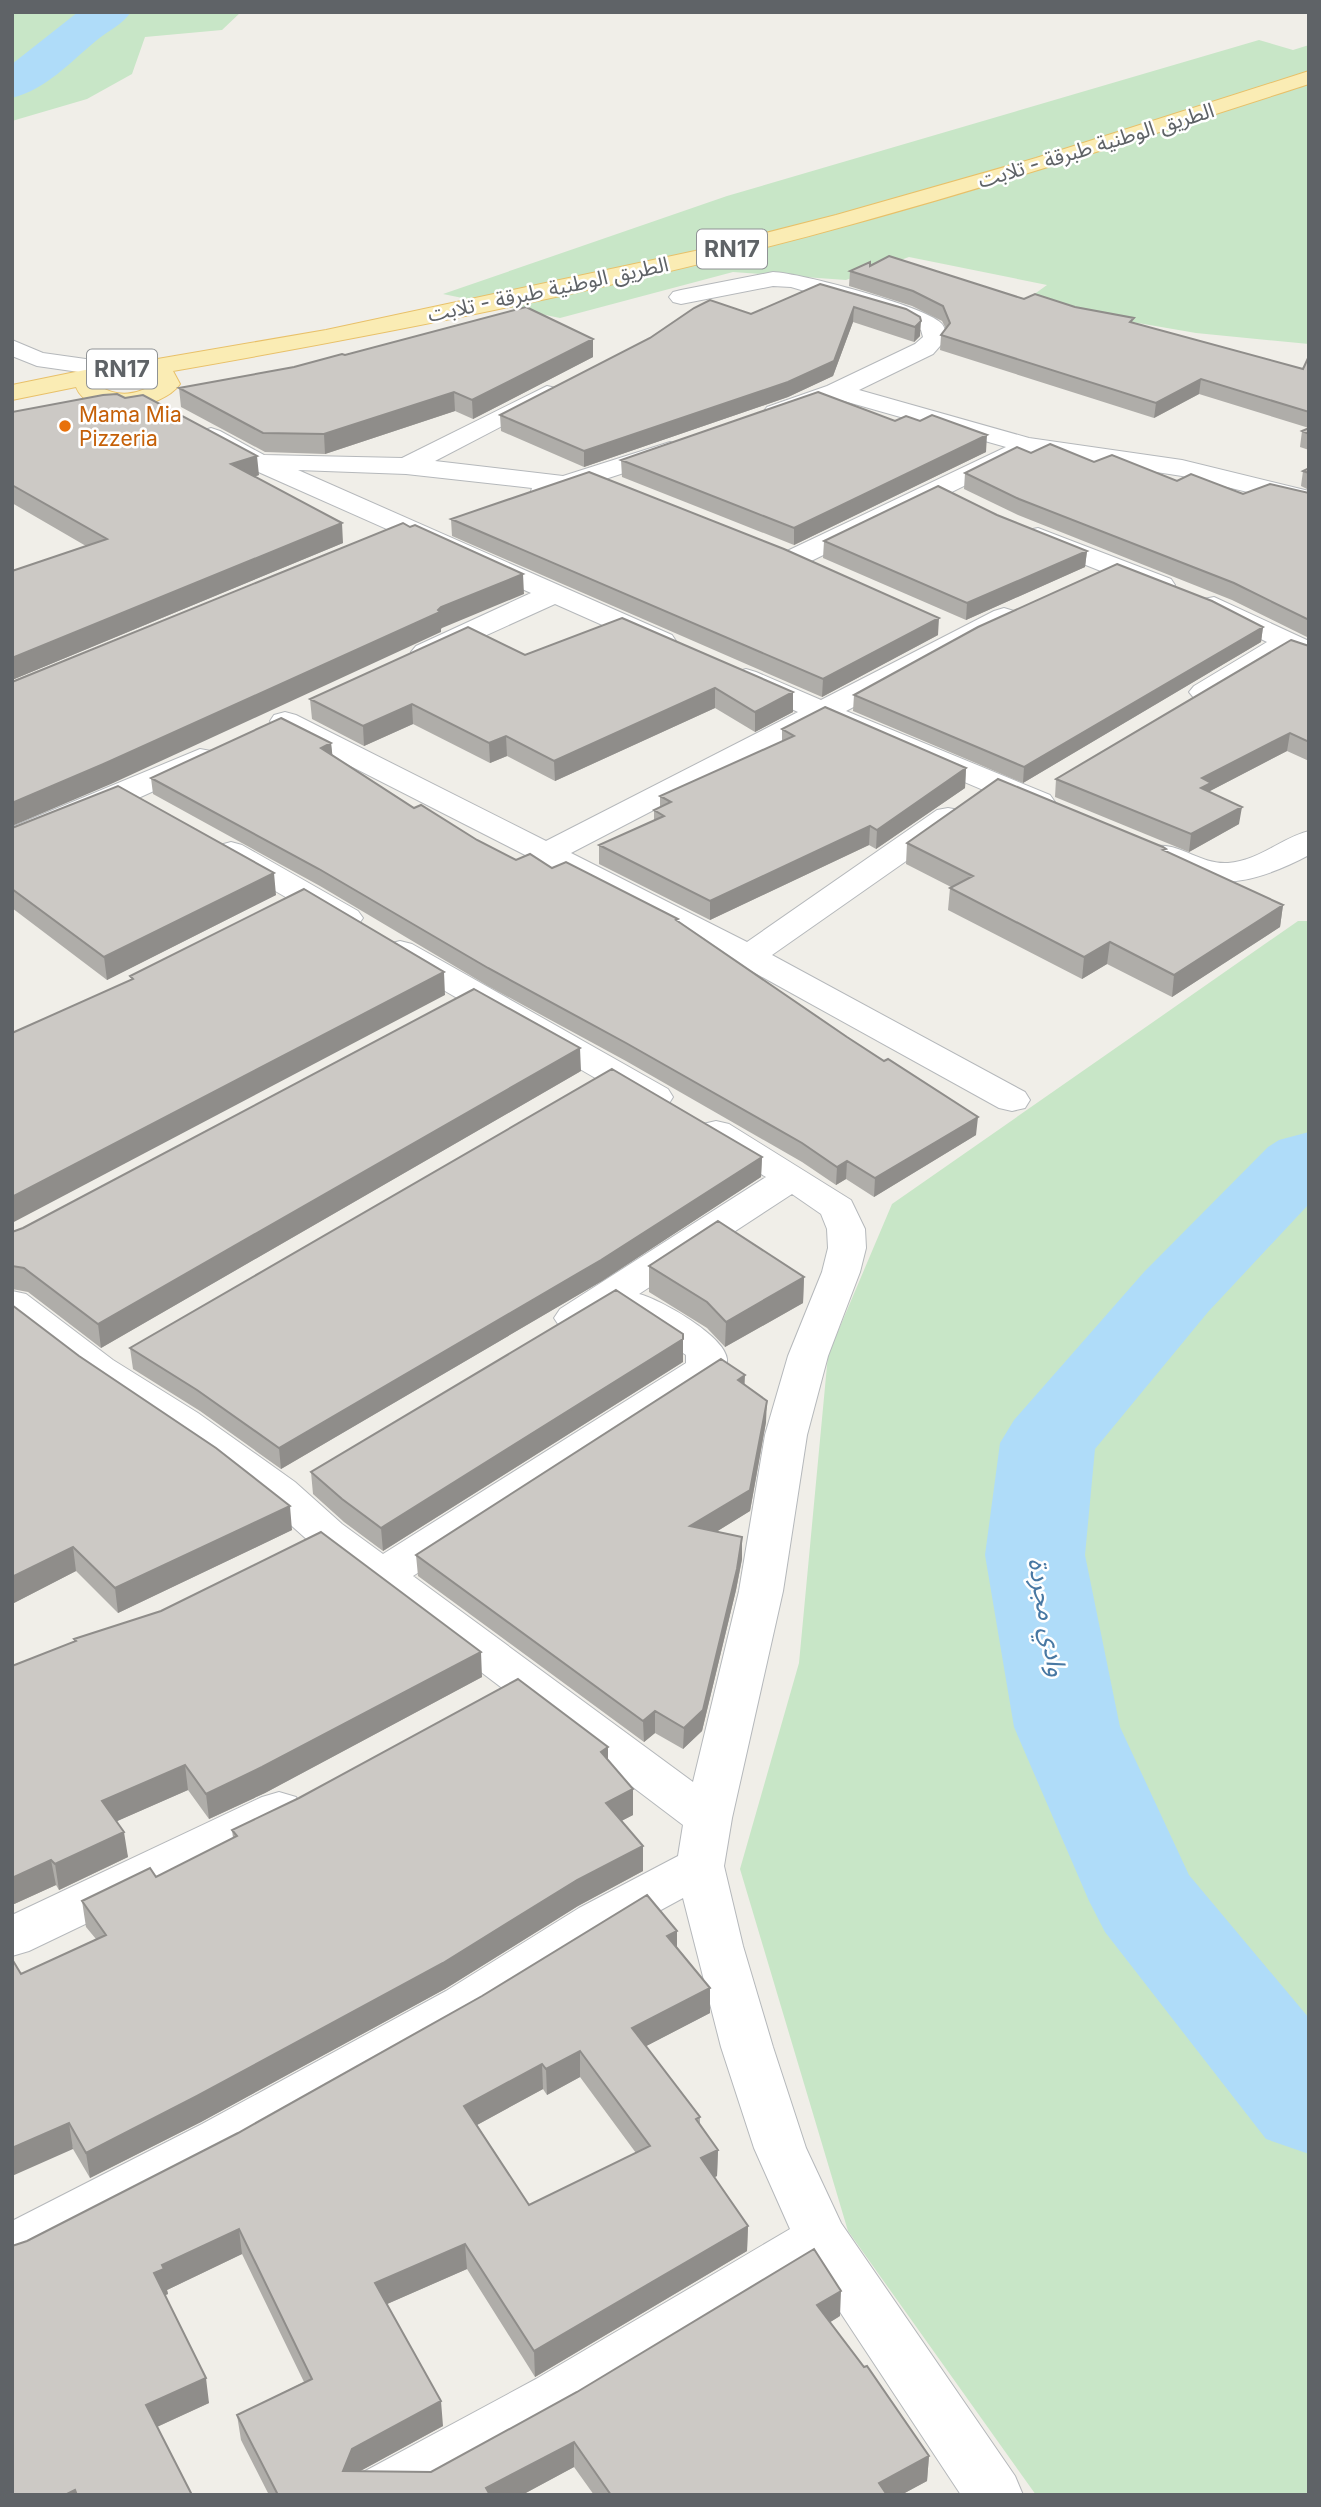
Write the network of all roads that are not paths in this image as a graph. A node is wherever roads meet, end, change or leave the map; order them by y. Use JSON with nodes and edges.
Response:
{"nodes":[{"id":1,"x":1309,"y":77,"type":"edge"},
{"id":2,"x":1092,"y":170,"type":"dead end"},
{"id":3,"x":655,"y":280,"type":"junction"},
{"id":4,"x":12,"y":347,"type":"edge"},
{"id":5,"x":37,"y":359,"type":"junction"},
{"id":6,"x":12,"y":362,"type":"edge"},
{"id":7,"x":143,"y":369,"type":"junction"},
{"id":8,"x":107,"y":372,"type":"junction"},
{"id":9,"x":567,"y":383,"type":"edge"},
{"id":10,"x":836,"y":391,"type":"junction"},
{"id":11,"x":12,"y":393,"type":"edge"},
{"id":12,"x":144,"y":396,"type":"junction"},
{"id":13,"x":12,"y":412,"type":"edge"},
{"id":14,"x":751,"y":421,"type":"edge"},
{"id":15,"x":691,"y":443,"type":"edge"},
{"id":16,"x":1027,"y":445,"type":"junction"},
{"id":17,"x":256,"y":461,"type":"junction"},
{"id":18,"x":406,"y":466,"type":"junction"},
{"id":19,"x":575,"y":480,"type":"junction"},
{"id":20,"x":939,"y":489,"type":"junction"},
{"id":21,"x":624,"y":491,"type":"edge"},
{"id":22,"x":1309,"y":499,"type":"edge"},
{"id":23,"x":510,"y":503,"type":"edge"},
{"id":24,"x":973,"y":506,"type":"edge"},
{"id":25,"x":461,"y":521,"type":"edge"},
{"id":26,"x":1019,"y":528,"type":"edge"},
{"id":27,"x":417,"y":532,"type":"junction"},
{"id":28,"x":373,"y":543,"type":"edge"},
{"id":29,"x":1114,"y":567,"type":"junction"},
{"id":30,"x":830,"y":573,"type":"edge"},
{"id":31,"x":1077,"y":584,"type":"edge"},
{"id":32,"x":553,"y":594,"type":"junction"},
{"id":33,"x":1027,"y":606,"type":"edge"},
{"id":34,"x":1299,"y":647,"type":"edge"},
{"id":35,"x":684,"y":650,"type":"edge"},
{"id":36,"x":403,"y":663,"type":"edge"},
{"id":37,"x":722,"y":667,"type":"edge"},
{"id":38,"x":319,"y":703,"type":"edge"},
{"id":39,"x":1185,"y":703,"type":"edge"},
{"id":40,"x":822,"y":712,"type":"junction"},
{"id":41,"x":226,"y":746,"type":"edge"},
{"id":42,"x":1061,"y":777,"type":"edge"},
{"id":43,"x":992,"y":785,"type":"junction"},
{"id":44,"x":123,"y":793,"type":"junction"},
{"id":45,"x":1027,"y":797,"type":"junction"},
{"id":46,"x":157,"y":812,"type":"edge"},
{"id":47,"x":1064,"y":813,"type":"edge"},
{"id":48,"x":203,"y":837,"type":"edge"},
{"id":49,"x":12,"y":838,"type":"edge"},
{"id":50,"x":1309,"y":841,"type":"edge"},
{"id":51,"x":1139,"y":845,"type":"edge"},
{"id":52,"x":547,"y":852,"type":"junction"},
{"id":53,"x":307,"y":895,"type":"junction"},
{"id":54,"x":270,"y":913,"type":"edge"},
{"id":55,"x":749,"y":956,"type":"junction"},
{"id":56,"x":475,"y":995,"type":"junction"},
{"id":57,"x":438,"y":1014,"type":"edge"},
{"id":58,"x":612,"y":1071,"type":"junction"},
{"id":59,"x":576,"y":1092,"type":"edge"},
{"id":60,"x":1012,"y":1100,"type":"dead end"},
{"id":61,"x":792,"y":1177,"type":"junction"},
{"id":62,"x":617,"y":1292,"type":"junction"},
{"id":63,"x":12,"y":1303,"type":"edge"},
{"id":64,"x":538,"y":1339,"type":"edge"},
{"id":65,"x":135,"y":1348,"type":"edge"},
{"id":66,"x":99,"y":1369,"type":"junction"},
{"id":67,"x":316,"y":1471,"type":"edge"},
{"id":68,"x":280,"y":1492,"type":"junction"},
{"id":69,"x":383,"y":1574,"type":"junction"},
{"id":70,"x":319,"y":1788,"type":"edge"},
{"id":71,"x":704,"y":1842,"type":"junction"},
{"id":72,"x":12,"y":1937,"type":"edge"},
{"id":73,"x":821,"y":2238,"type":"junction"},
{"id":74,"x":12,"y":2247,"type":"edge"},
{"id":75,"x":377,"y":2495,"type":"edge"},
{"id":76,"x":994,"y":2495,"type":"edge"}],
"edges":[{"from":1,"to":7,"type":"main road","name":"الطريق الوطنية طبرقة - تلابت","number":"RN17"},
{"from":2,"to":3,"type":"main road","name":"الطريق الوطنية طبرقة - تلابت","number":"RN17"},
{"from":3,"to":10,"type":"street"},
{"from":3,"to":12,"type":"main road","name":"الطريق الوطنية طبرقة - تلابت","number":"RN17"},
{"from":4,"to":5,"type":"street"},
{"from":5,"to":6,"type":"street"},
{"from":5,"to":8,"type":"street"},
{"from":7,"to":8,"type":"main road","number":"RN17"},
{"from":7,"to":12,"type":"main road","number":"RN17"},
{"from":8,"to":11,"type":"main road","number":"RN17"},
{"from":8,"to":12,"type":"main road","number":"RN17"},
{"from":9,"to":18,"type":"street"},
{"from":10,"to":14,"type":"street"},
{"from":10,"to":16,"type":"street"},
{"from":12,"to":13,"type":"main road","name":"الطريق الوطنية طبرقة - تلابت","number":"RN17"},
{"from":12,"to":17,"type":"street"},
{"from":15,"to":19,"type":"street"},
{"from":16,"to":20,"type":"street"},
{"from":16,"to":22,"type":"street"},
{"from":17,"to":18,"type":"street"},
{"from":17,"to":27,"type":"street"},
{"from":18,"to":19,"type":"street"},
{"from":19,"to":21,"type":"street"},
{"from":19,"to":23,"type":"street"},
{"from":20,"to":24,"type":"street"},
{"from":20,"to":30,"type":"street"},
{"from":25,"to":27,"type":"street"},
{"from":26,"to":29,"type":"street"},
{"from":27,"to":28,"type":"street"},
{"from":27,"to":32,"type":"street"},
{"from":29,"to":31,"type":"street"},
{"from":29,"to":34,"type":"street"},
{"from":32,"to":35,"type":"street"},
{"from":32,"to":36,"type":"street"},
{"from":33,"to":40,"type":"street"},
{"from":34,"to":39,"type":"street"},
{"from":37,"to":40,"type":"street"},
{"from":38,"to":52,"type":"street"},
{"from":40,"to":43,"type":"street"},
{"from":40,"to":52,"type":"street"},
{"from":41,"to":44,"type":"street"},
{"from":42,"to":45,"type":"street"},
{"from":43,"to":45,"type":"street"},
{"from":43,"to":55,"type":"street"},
{"from":44,"to":46,"type":"street"},
{"from":44,"to":49,"type":"street"},
{"from":45,"to":47,"type":"street"},
{"from":48,"to":53,"type":"street"},
{"from":50,"to":51,"type":"street"},
{"from":52,"to":55,"type":"street"},
{"from":53,"to":54,"type":"street"},
{"from":53,"to":56,"type":"street"},
{"from":55,"to":60,"type":"street"},
{"from":56,"to":57,"type":"street"},
{"from":56,"to":58,"type":"street"},
{"from":58,"to":59,"type":"street"},
{"from":58,"to":61,"type":"street"},
{"from":61,"to":62,"type":"street"},
{"from":61,"to":71,"type":"street"},
{"from":62,"to":64,"type":"street"},
{"from":62,"to":69,"type":"street"},
{"from":63,"to":66,"type":"street"},
{"from":65,"to":66,"type":"street"},
{"from":66,"to":68,"type":"street"},
{"from":67,"to":68,"type":"street"},
{"from":68,"to":69,"type":"street"},
{"from":69,"to":71,"type":"street"},
{"from":70,"to":72,"type":"street"},
{"from":71,"to":73,"type":"street"},
{"from":71,"to":74,"type":"street"},
{"from":73,"to":75,"type":"street"},
{"from":73,"to":76,"type":"street"}]}
